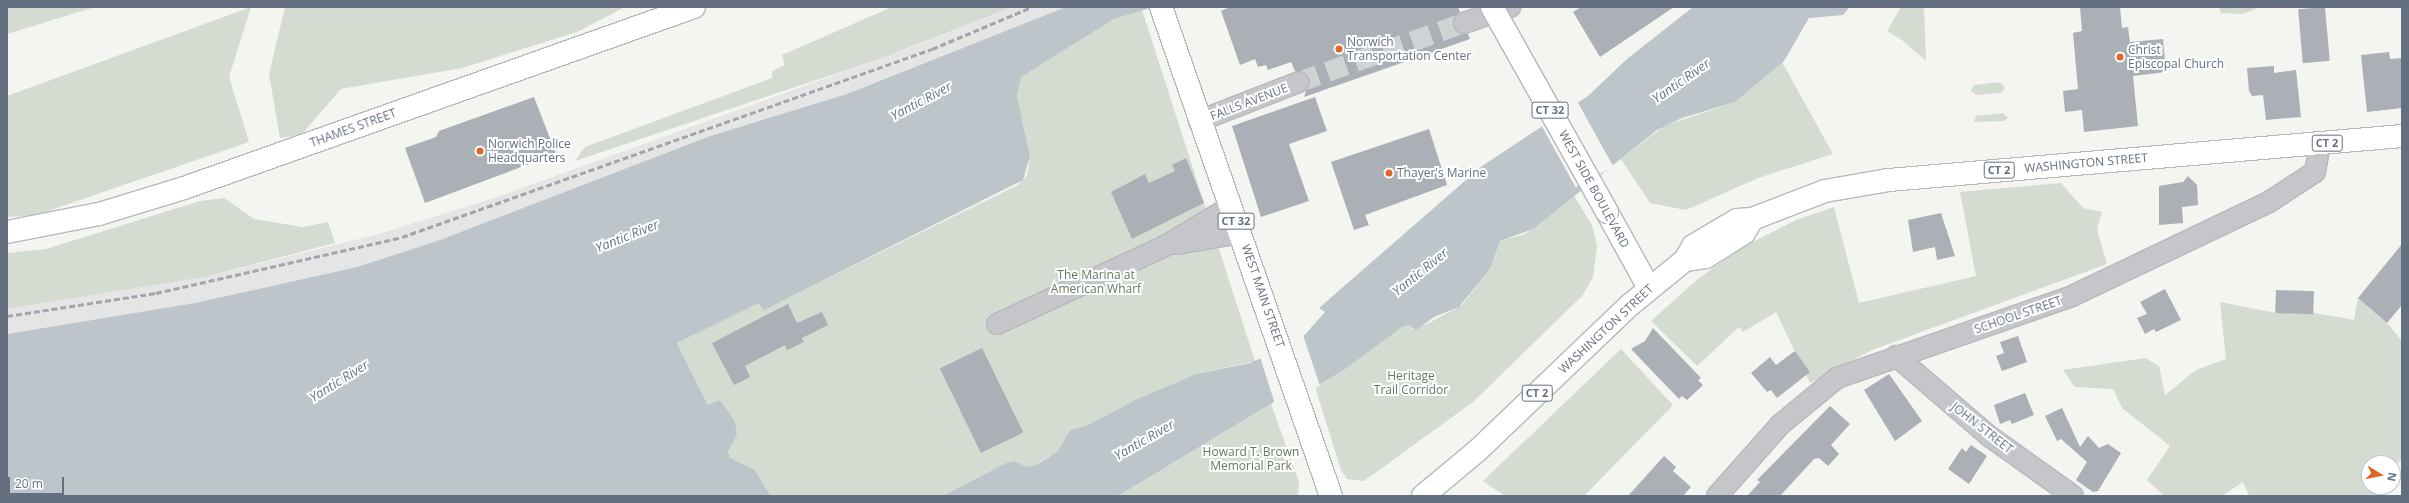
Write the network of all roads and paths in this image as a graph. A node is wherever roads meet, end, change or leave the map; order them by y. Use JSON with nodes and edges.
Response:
{"nodes":[{"id":1,"x":694,"y":7,"type":"edge"},
{"id":2,"x":1161,"y":7,"type":"edge"},
{"id":3,"x":1492,"y":7,"type":"edge"},
{"id":4,"x":1510,"y":7,"type":"edge"},
{"id":5,"x":1464,"y":23,"type":"tunnel mouth"},
{"id":6,"x":1299,"y":82,"type":"tunnel mouth"},
{"id":7,"x":1199,"y":121,"type":"junction"},
{"id":8,"x":2402,"y":136,"type":"edge"},
{"id":9,"x":2320,"y":143,"type":"junction"},
{"id":10,"x":1230,"y":207,"type":"junction"},
{"id":11,"x":7,"y":232,"type":"edge"},
{"id":12,"x":1241,"y":233,"type":"junction"},
{"id":13,"x":1165,"y":246,"type":"junction"},
{"id":14,"x":1649,"y":288,"type":"junction"},
{"id":15,"x":998,"y":324,"type":"dead end"},
{"id":16,"x":1896,"y":356,"type":"junction"},
{"id":17,"x":1331,"y":496,"type":"edge"},
{"id":18,"x":1423,"y":496,"type":"edge"},
{"id":19,"x":1717,"y":496,"type":"edge"},
{"id":20,"x":2073,"y":496,"type":"edge"}],
"edges":[{"from":1,"to":11,"type":"main road","name":"THAMES STREET"},
{"from":2,"to":7,"type":"main road","name":"WEST MAIN STREET","number":"CT 32"},
{"from":3,"to":14,"type":"main road","name":"WEST SIDE BOULEVARD","number":"CT 32","bridge":true},
{"from":4,"to":5,"type":"street"},
{"from":6,"to":7,"type":"street","name":"FALLS AVENUE"},
{"from":7,"to":10,"type":"main road","name":"WEST MAIN STREET","number":"CT 32"},
{"from":8,"to":9,"type":"main road","name":"WASHINGTON STREET","number":"CT 2"},
{"from":9,"to":14,"type":"main road","name":"WASHINGTON STREET","number":"CT 2"},
{"from":9,"to":16,"type":"street","name":"SCHOOL STREET"},
{"from":10,"to":12,"type":"main road","name":"WEST MAIN STREET","number":"CT 32"},
{"from":10,"to":13,"type":"street"},
{"from":12,"to":13,"type":"street"},
{"from":12,"to":17,"type":"main road","name":"WEST MAIN STREET","number":"CT 32"},
{"from":13,"to":15,"type":"street"},
{"from":14,"to":18,"type":"main road","name":"WASHINGTON STREET","number":"CT 2"},
{"from":16,"to":19,"type":"street","name":"SCHOOL STREET"},
{"from":16,"to":20,"type":"street","name":"JOHN STREET"}]}
